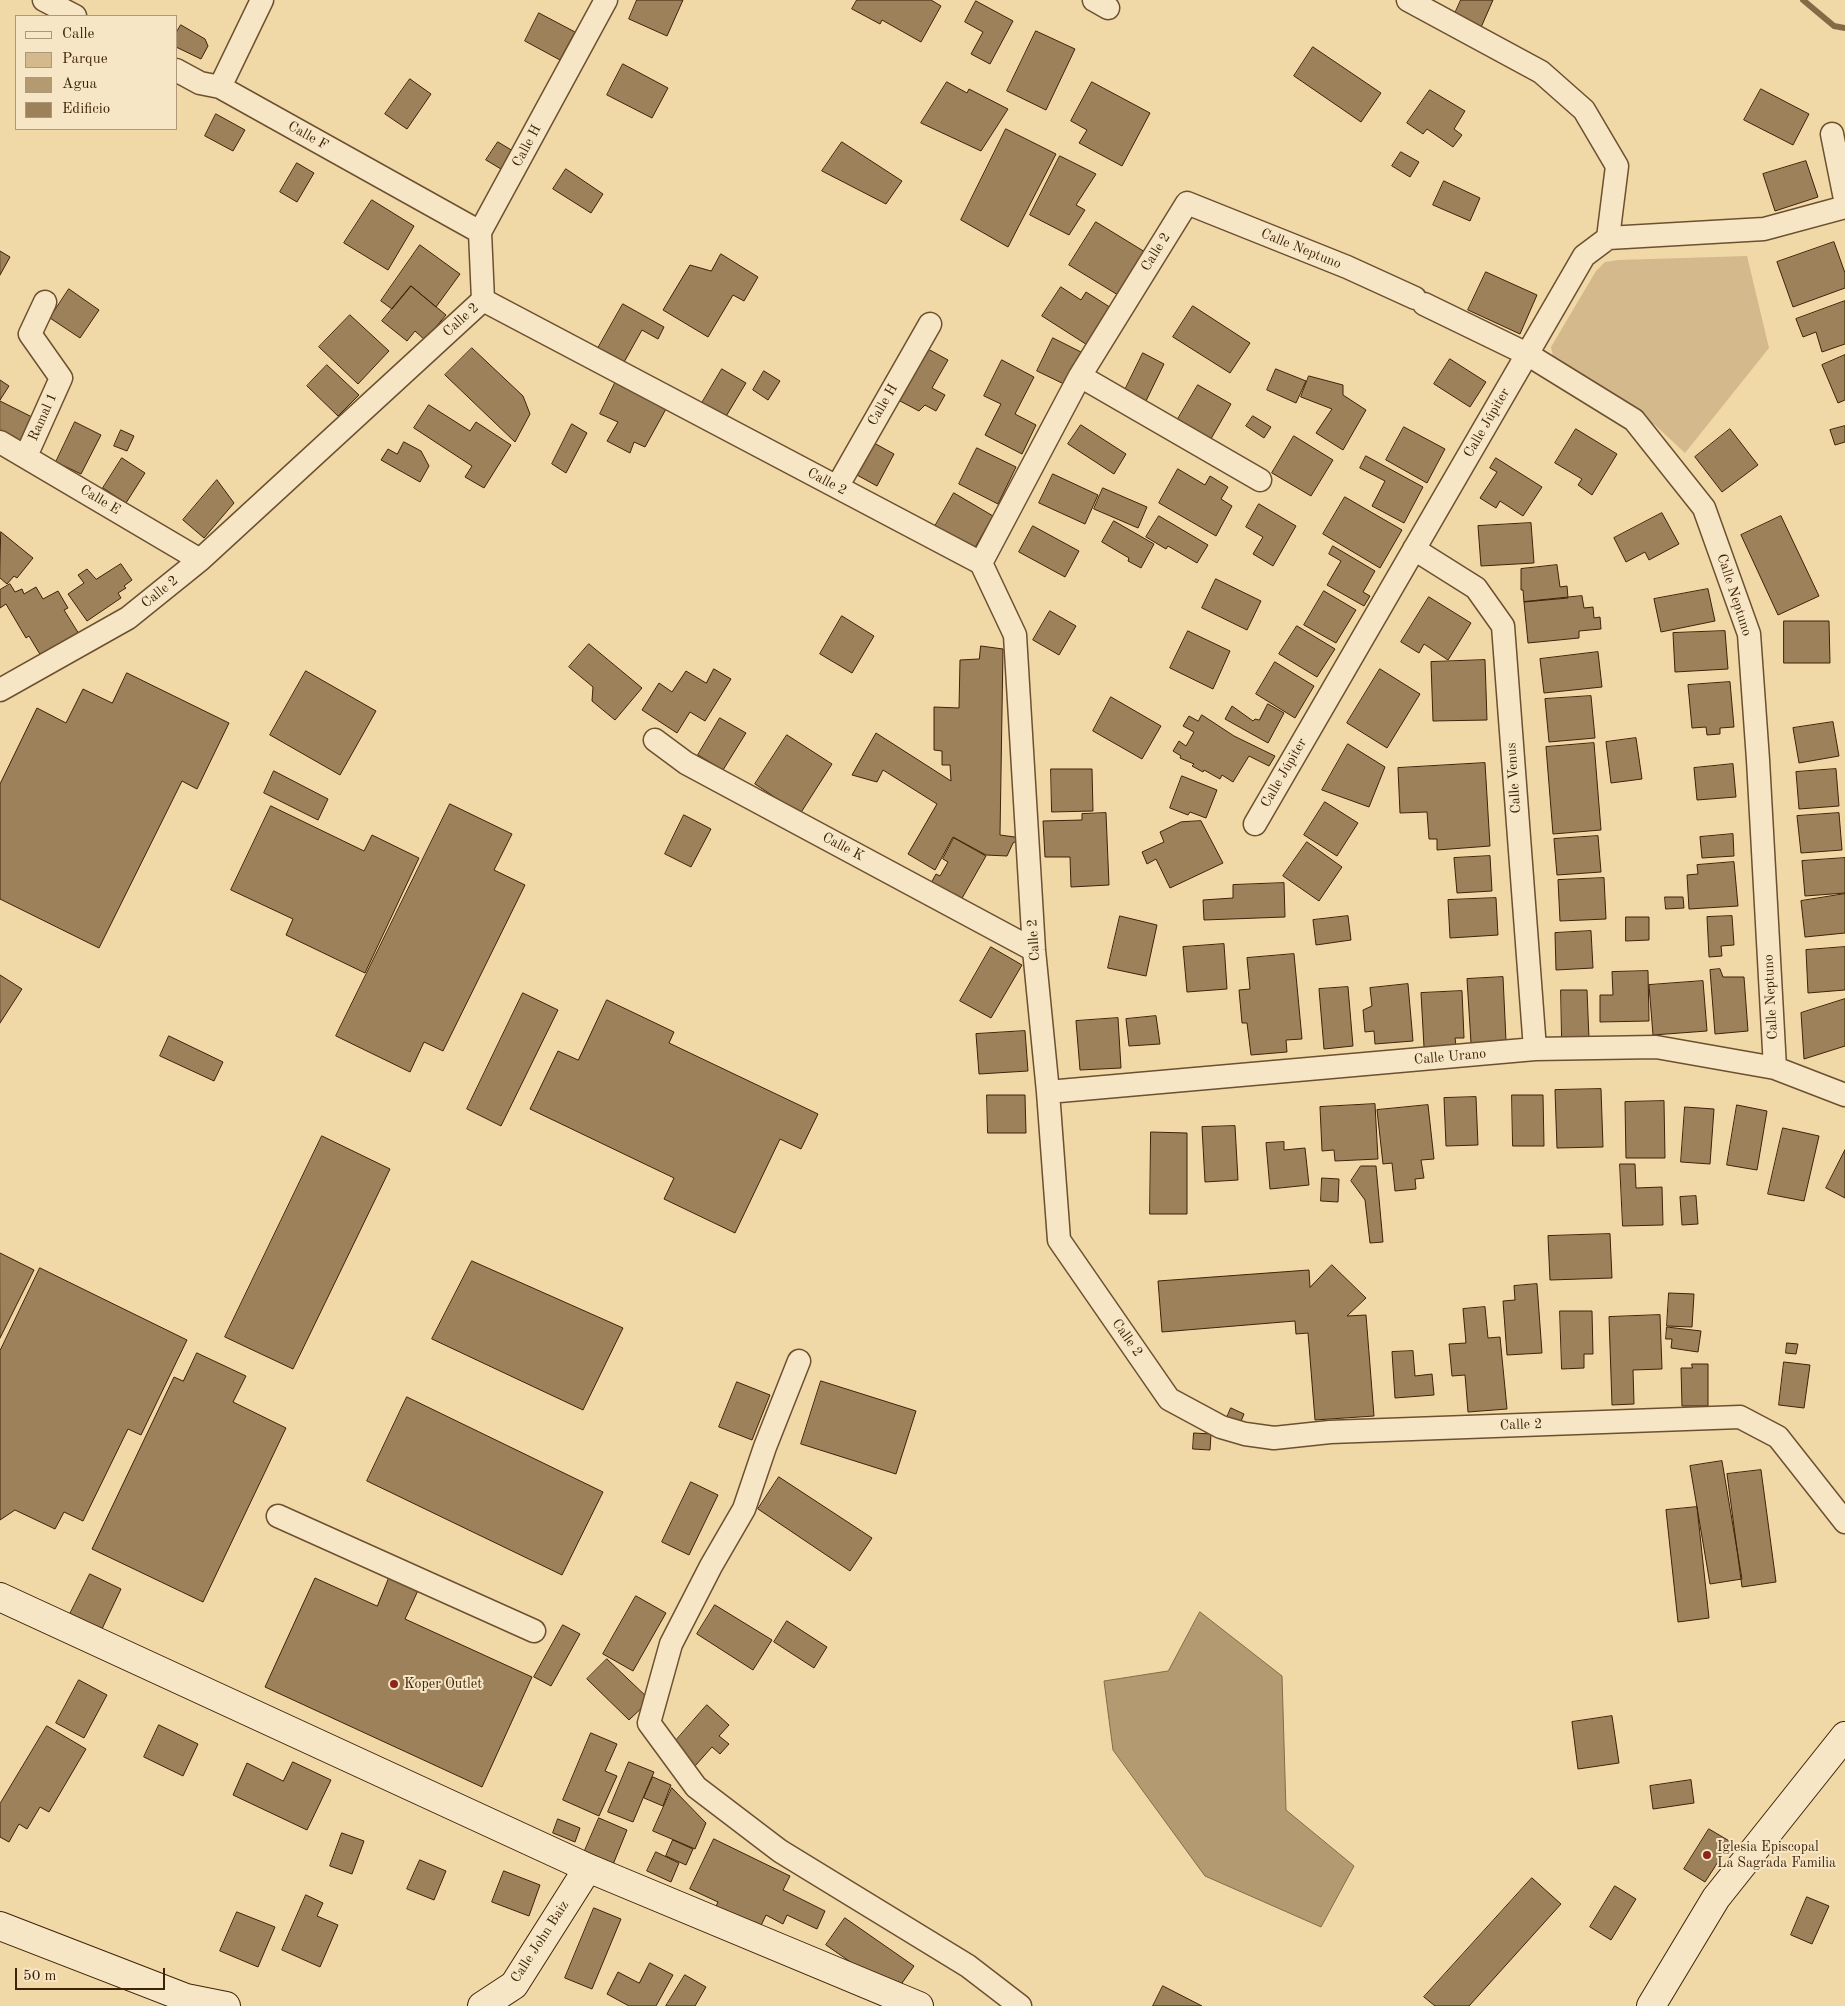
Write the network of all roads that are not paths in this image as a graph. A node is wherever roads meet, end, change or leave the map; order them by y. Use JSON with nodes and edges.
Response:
{"nodes":[{"id":1,"x":44,"y":0,"type":"edge"},
{"id":2,"x":262,"y":0,"type":"edge"},
{"id":3,"x":606,"y":0,"type":"edge"},
{"id":4,"x":1408,"y":0,"type":"edge"},
{"id":5,"x":72,"y":15,"type":"edge"},
{"id":6,"x":178,"y":71,"type":"edge"},
{"id":7,"x":220,"y":88,"type":"junction"},
{"id":8,"x":1832,"y":134,"type":"dead end"},
{"id":9,"x":1845,"y":199,"type":"edge"},
{"id":10,"x":1187,"y":203,"type":"joint"},
{"id":11,"x":1845,"y":207,"type":"edge"},
{"id":12,"x":480,"y":232,"type":"junction"},
{"id":13,"x":1608,"y":238,"type":"junction"},
{"id":14,"x":484,"y":300,"type":"junction"},
{"id":15,"x":45,"y":302,"type":"dead end"},
{"id":16,"x":930,"y":324,"type":"dead end"},
{"id":17,"x":1527,"y":354,"type":"junction"},
{"id":18,"x":1080,"y":376,"type":"junction"},
{"id":19,"x":0,"y":442,"type":"edge"},
{"id":20,"x":26,"y":456,"type":"junction"},
{"id":21,"x":1260,"y":480,"type":"dead end"},
{"id":22,"x":837,"y":487,"type":"junction"},
{"id":23,"x":1414,"y":550,"type":"junction"},
{"id":24,"x":200,"y":560,"type":"junction"},
{"id":25,"x":981,"y":563,"type":"junction"},
{"id":26,"x":0,"y":690,"type":"edge"},
{"id":27,"x":655,"y":740,"type":"dead end"},
{"id":28,"x":1255,"y":824,"type":"dead end"},
{"id":29,"x":1034,"y":950,"type":"junction"},
{"id":30,"x":1534,"y":1049,"type":"junction"},
{"id":31,"x":1775,"y":1068,"type":"junction"},
{"id":32,"x":1048,"y":1092,"type":"junction"},
{"id":33,"x":1845,"y":1095,"type":"edge"},
{"id":34,"x":799,"y":1360,"type":"dead end"},
{"id":35,"x":278,"y":1516,"type":"dead end"},
{"id":36,"x":1845,"y":1522,"type":"edge"},
{"id":37,"x":0,"y":1597,"type":"edge"},
{"id":38,"x":534,"y":1631,"type":"dead end"},
{"id":39,"x":1845,"y":1736,"type":"edge"},
{"id":40,"x":588,"y":1868,"type":"junction"},
{"id":41,"x":0,"y":1926,"type":"edge"},
{"id":42,"x":226,"y":2006,"type":"edge"},
{"id":43,"x":482,"y":2006,"type":"edge"},
{"id":44,"x":920,"y":2006,"type":"edge"},
{"id":45,"x":1020,"y":2006,"type":"edge"},
{"id":46,"x":1651,"y":2006,"type":"edge"}],
"edges":[{"from":1,"to":5,"type":"street"},
{"from":2,"to":7,"type":"street"},
{"from":3,"to":12,"type":"street","name":"Calle H"},
{"from":4,"to":13,"type":"street"},
{"from":6,"to":7,"type":"street","name":"Calle F"},
{"from":7,"to":12,"type":"street","name":"Calle F"},
{"from":8,"to":9,"type":"street"},
{"from":10,"to":17,"type":"street","name":"Calle Neptuno"},
{"from":10,"to":18,"type":"street","name":"Calle 2"},
{"from":11,"to":13,"type":"street"},
{"from":12,"to":14,"type":"street"},
{"from":13,"to":17,"type":"street","name":"Calle Júpiter"},
{"from":14,"to":22,"type":"street","name":"Calle 2"},
{"from":14,"to":24,"type":"street","name":"Calle 2"},
{"from":15,"to":20,"type":"street","name":"Ramal 1"},
{"from":16,"to":22,"type":"street","name":"Calle H"},
{"from":17,"to":23,"type":"street","name":"Calle Júpiter"},
{"from":17,"to":31,"type":"street","name":"Calle Neptuno"},
{"from":18,"to":21,"type":"street"},
{"from":18,"to":25,"type":"street","name":"Calle 2"},
{"from":19,"to":20,"type":"street","name":"Calle E"},
{"from":20,"to":24,"type":"street","name":"Calle E"},
{"from":22,"to":25,"type":"street","name":"Calle 2"},
{"from":23,"to":28,"type":"street","name":"Calle Júpiter"},
{"from":23,"to":30,"type":"street","name":"Calle Venus"},
{"from":24,"to":26,"type":"street","name":"Calle 2"},
{"from":25,"to":29,"type":"street","name":"Calle 2"},
{"from":27,"to":29,"type":"street","name":"Calle K"},
{"from":29,"to":32,"type":"street","name":"Calle 2"},
{"from":30,"to":31,"type":"street","name":"Calle Urano"},
{"from":30,"to":32,"type":"street","name":"Calle Urano"},
{"from":31,"to":33,"type":"street","name":"Calle Urano"},
{"from":32,"to":36,"type":"street","name":"Calle 2"},
{"from":34,"to":45,"type":"street"},
{"from":35,"to":38,"type":"street"},
{"from":37,"to":40,"type":"street"},
{"from":39,"to":46,"type":"street"},
{"from":40,"to":43,"type":"street","name":"Calle John Baiz"},
{"from":40,"to":44,"type":"street"},
{"from":41,"to":42,"type":"street"}]}
